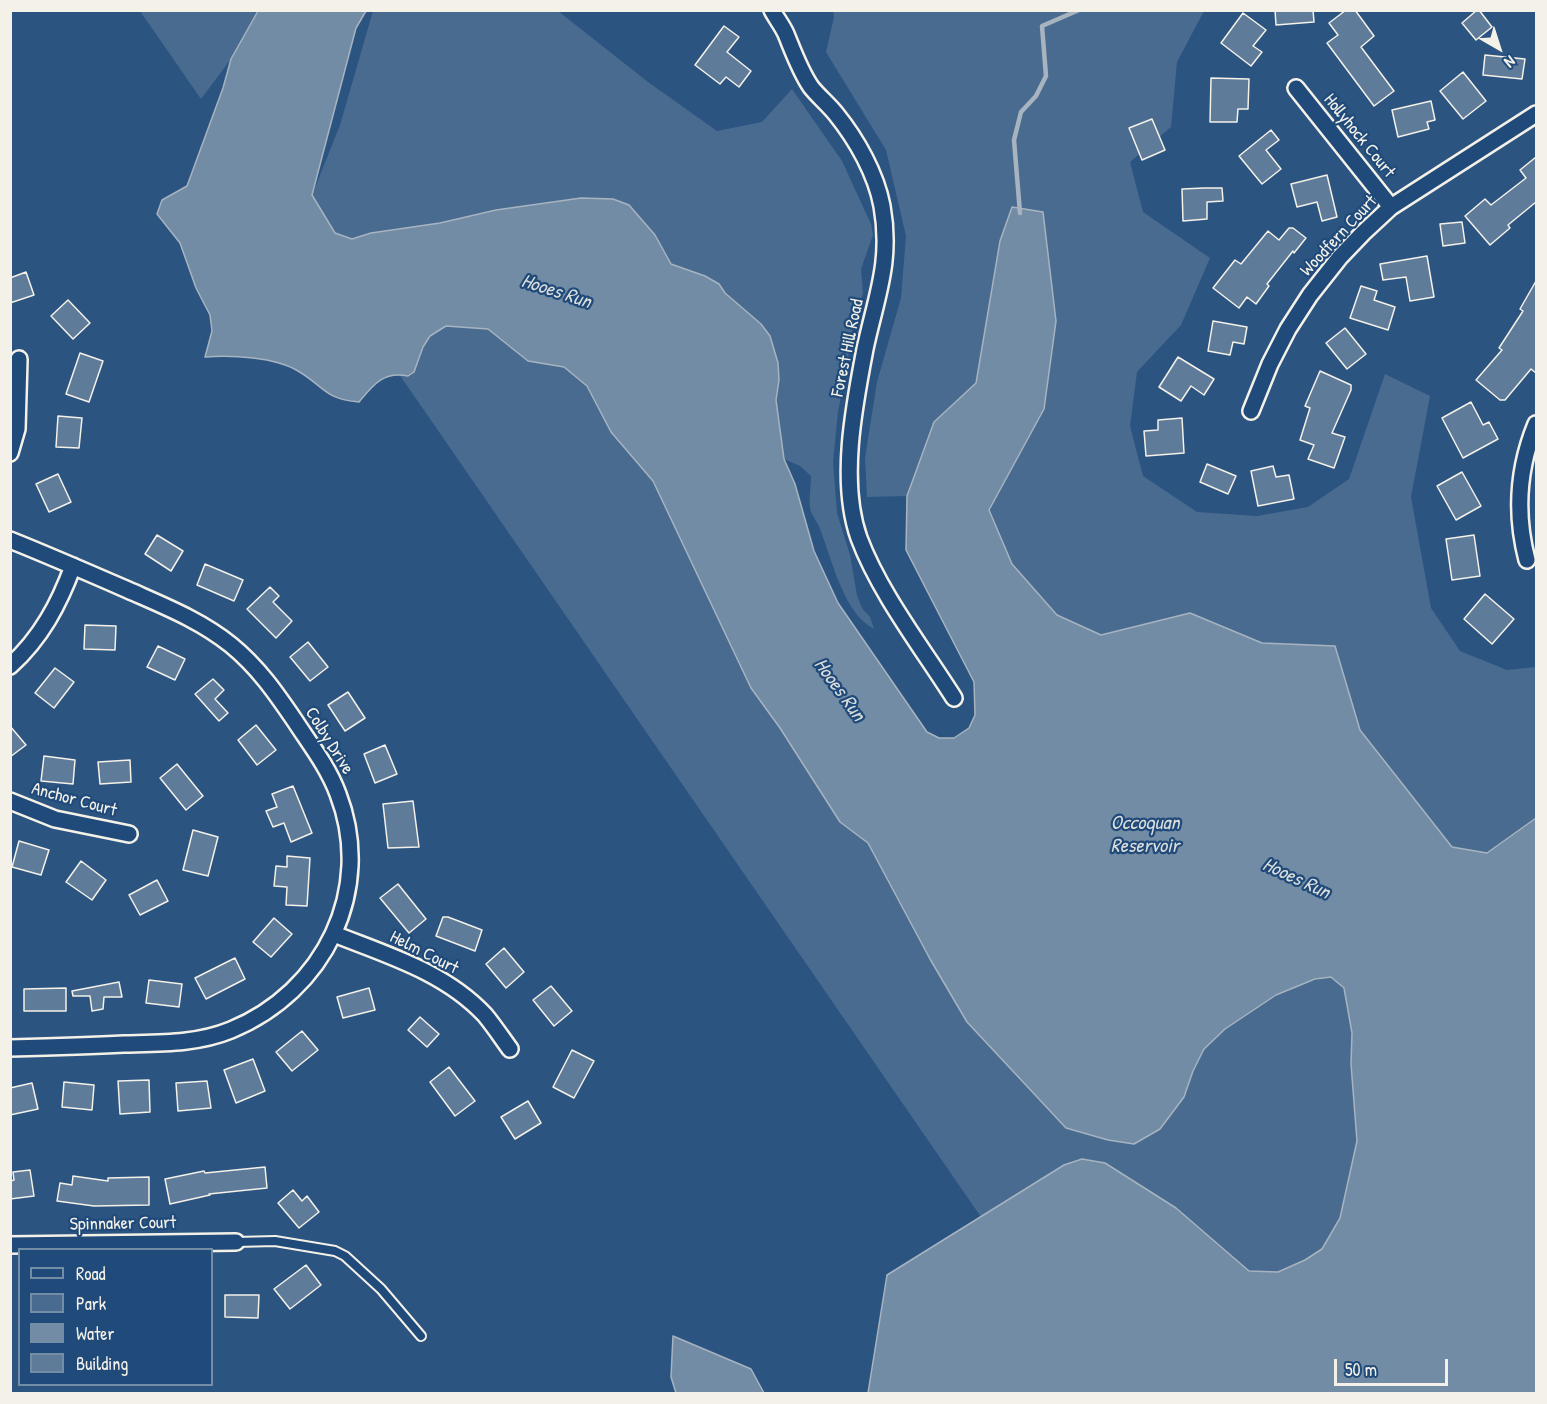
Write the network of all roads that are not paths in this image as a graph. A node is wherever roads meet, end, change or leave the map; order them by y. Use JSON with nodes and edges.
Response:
{"nodes":[{"id":1,"x":771,"y":10,"type":"edge"},
{"id":2,"x":1296,"y":88,"type":"dead end"},
{"id":3,"x":1536,"y":114,"type":"edge"},
{"id":4,"x":1391,"y":207,"type":"junction"},
{"id":5,"x":19,"y":359,"type":"dead end"},
{"id":6,"x":1251,"y":411,"type":"dead end"},
{"id":7,"x":1536,"y":424,"type":"edge"},
{"id":8,"x":10,"y":453,"type":"edge"},
{"id":9,"x":10,"y":540,"type":"edge"},
{"id":10,"x":1527,"y":560,"type":"dead end"},
{"id":11,"x":73,"y":566,"type":"junction"},
{"id":12,"x":10,"y":666,"type":"edge"},
{"id":13,"x":954,"y":698,"type":"dead end"},
{"id":14,"x":10,"y":801,"type":"edge"},
{"id":15,"x":129,"y":834,"type":"dead end"},
{"id":16,"x":334,"y":934,"type":"junction"},
{"id":17,"x":10,"y":1048,"type":"edge"},
{"id":18,"x":510,"y":1049,"type":"dead end"},
{"id":19,"x":236,"y":1242,"type":"joint"},
{"id":20,"x":10,"y":1245,"type":"edge"},
{"id":21,"x":421,"y":1336,"type":"dead end"}],
"edges":[{"from":1,"to":13,"type":"street","name":"Forest Hill Road"},
{"from":2,"to":4,"type":"street","name":"Hollyhock Court"},
{"from":3,"to":4,"type":"street","name":"Woodfern Court"},
{"from":4,"to":6,"type":"street","name":"Woodfern Court"},
{"from":5,"to":8,"type":"street"},
{"from":7,"to":10,"type":"street"},
{"from":9,"to":11,"type":"street","name":"Colby Drive"},
{"from":11,"to":12,"type":"street"},
{"from":11,"to":16,"type":"street","name":"Colby Drive"},
{"from":14,"to":15,"type":"street","name":"Anchor Court"},
{"from":16,"to":17,"type":"street","name":"Colby Drive"},
{"from":16,"to":18,"type":"street","name":"Helm Court"},
{"from":19,"to":20,"type":"street","name":"Spinnaker Court"},
{"from":19,"to":21,"type":"lane"}]}
